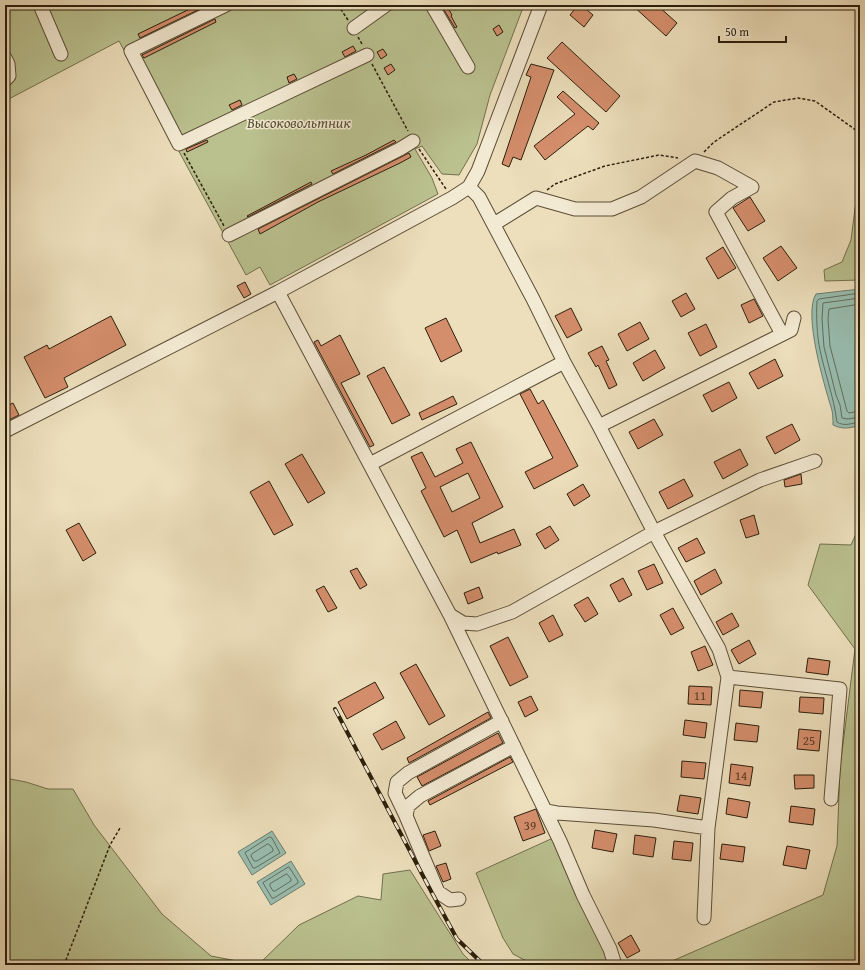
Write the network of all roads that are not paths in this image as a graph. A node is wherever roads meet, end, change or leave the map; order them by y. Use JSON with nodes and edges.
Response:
{"nodes":[{"id":1,"x":40,"y":5,"type":"edge"},
{"id":2,"x":226,"y":5,"type":"edge"},
{"id":3,"x":386,"y":5,"type":"edge"},
{"id":4,"x":432,"y":5,"type":"edge"},
{"id":5,"x":541,"y":5,"type":"edge"},
{"id":6,"x":354,"y":28,"type":"road end"},
{"id":7,"x":61,"y":54,"type":"dead end"},
{"id":8,"x":367,"y":55,"type":"road end"},
{"id":9,"x":5,"y":58,"type":"edge"},
{"id":10,"x":468,"y":68,"type":"dead end"},
{"id":11,"x":5,"y":80,"type":"edge"},
{"id":12,"x":413,"y":141,"type":"road end"},
{"id":13,"x":469,"y":187,"type":"junction"},
{"id":14,"x":494,"y":224,"type":"junction"},
{"id":15,"x":229,"y":235,"type":"road end"},
{"id":16,"x":278,"y":292,"type":"junction"},
{"id":17,"x":794,"y":318,"type":"dead end"},
{"id":18,"x":782,"y":334,"type":"junction"},
{"id":19,"x":564,"y":362,"type":"junction"},
{"id":20,"x":600,"y":426,"type":"junction"},
{"id":21,"x":5,"y":431,"type":"edge"},
{"id":22,"x":815,"y":461,"type":"dead end"},
{"id":23,"x":370,"y":464,"type":"junction"},
{"id":24,"x":654,"y":532,"type":"junction"},
{"id":25,"x":450,"y":615,"type":"junction"},
{"id":26,"x":728,"y":676,"type":"junction"},
{"id":27,"x":502,"y":721,"type":"junction"},
{"id":28,"x":514,"y":746,"type":"junction"},
{"id":29,"x":830,"y":799,"type":"dead end"},
{"id":30,"x":546,"y":811,"type":"junction"},
{"id":31,"x":406,"y":816,"type":"junction"},
{"id":32,"x":708,"y":828,"type":"junction"},
{"id":33,"x":459,"y":899,"type":"dead end"},
{"id":34,"x":704,"y":918,"type":"dead end"},
{"id":35,"x":615,"y":965,"type":"edge"}],
"edges":[{"from":1,"to":7,"type":"street"},
{"from":2,"to":8,"type":"street"},
{"from":3,"to":6,"type":"street"},
{"from":4,"to":10,"type":"street"},
{"from":5,"to":13,"type":"street"},
{"from":9,"to":11,"type":"street"},
{"from":12,"to":15,"type":"street"},
{"from":13,"to":14,"type":"street"},
{"from":13,"to":16,"type":"street"},
{"from":14,"to":18,"type":"street"},
{"from":14,"to":19,"type":"street"},
{"from":16,"to":21,"type":"street"},
{"from":16,"to":23,"type":"street"},
{"from":17,"to":18,"type":"street"},
{"from":18,"to":20,"type":"street"},
{"from":19,"to":20,"type":"street"},
{"from":19,"to":23,"type":"street"},
{"from":20,"to":24,"type":"street"},
{"from":22,"to":24,"type":"street"},
{"from":23,"to":25,"type":"street"},
{"from":24,"to":25,"type":"street"},
{"from":24,"to":26,"type":"street"},
{"from":25,"to":27,"type":"street"},
{"from":26,"to":29,"type":"street"},
{"from":26,"to":32,"type":"street"},
{"from":27,"to":28,"type":"street"},
{"from":27,"to":31,"type":"street"},
{"from":28,"to":30,"type":"street"},
{"from":28,"to":31,"type":"street"},
{"from":30,"to":32,"type":"street"},
{"from":30,"to":35,"type":"street"},
{"from":31,"to":33,"type":"street"},
{"from":32,"to":34,"type":"street"}]}
